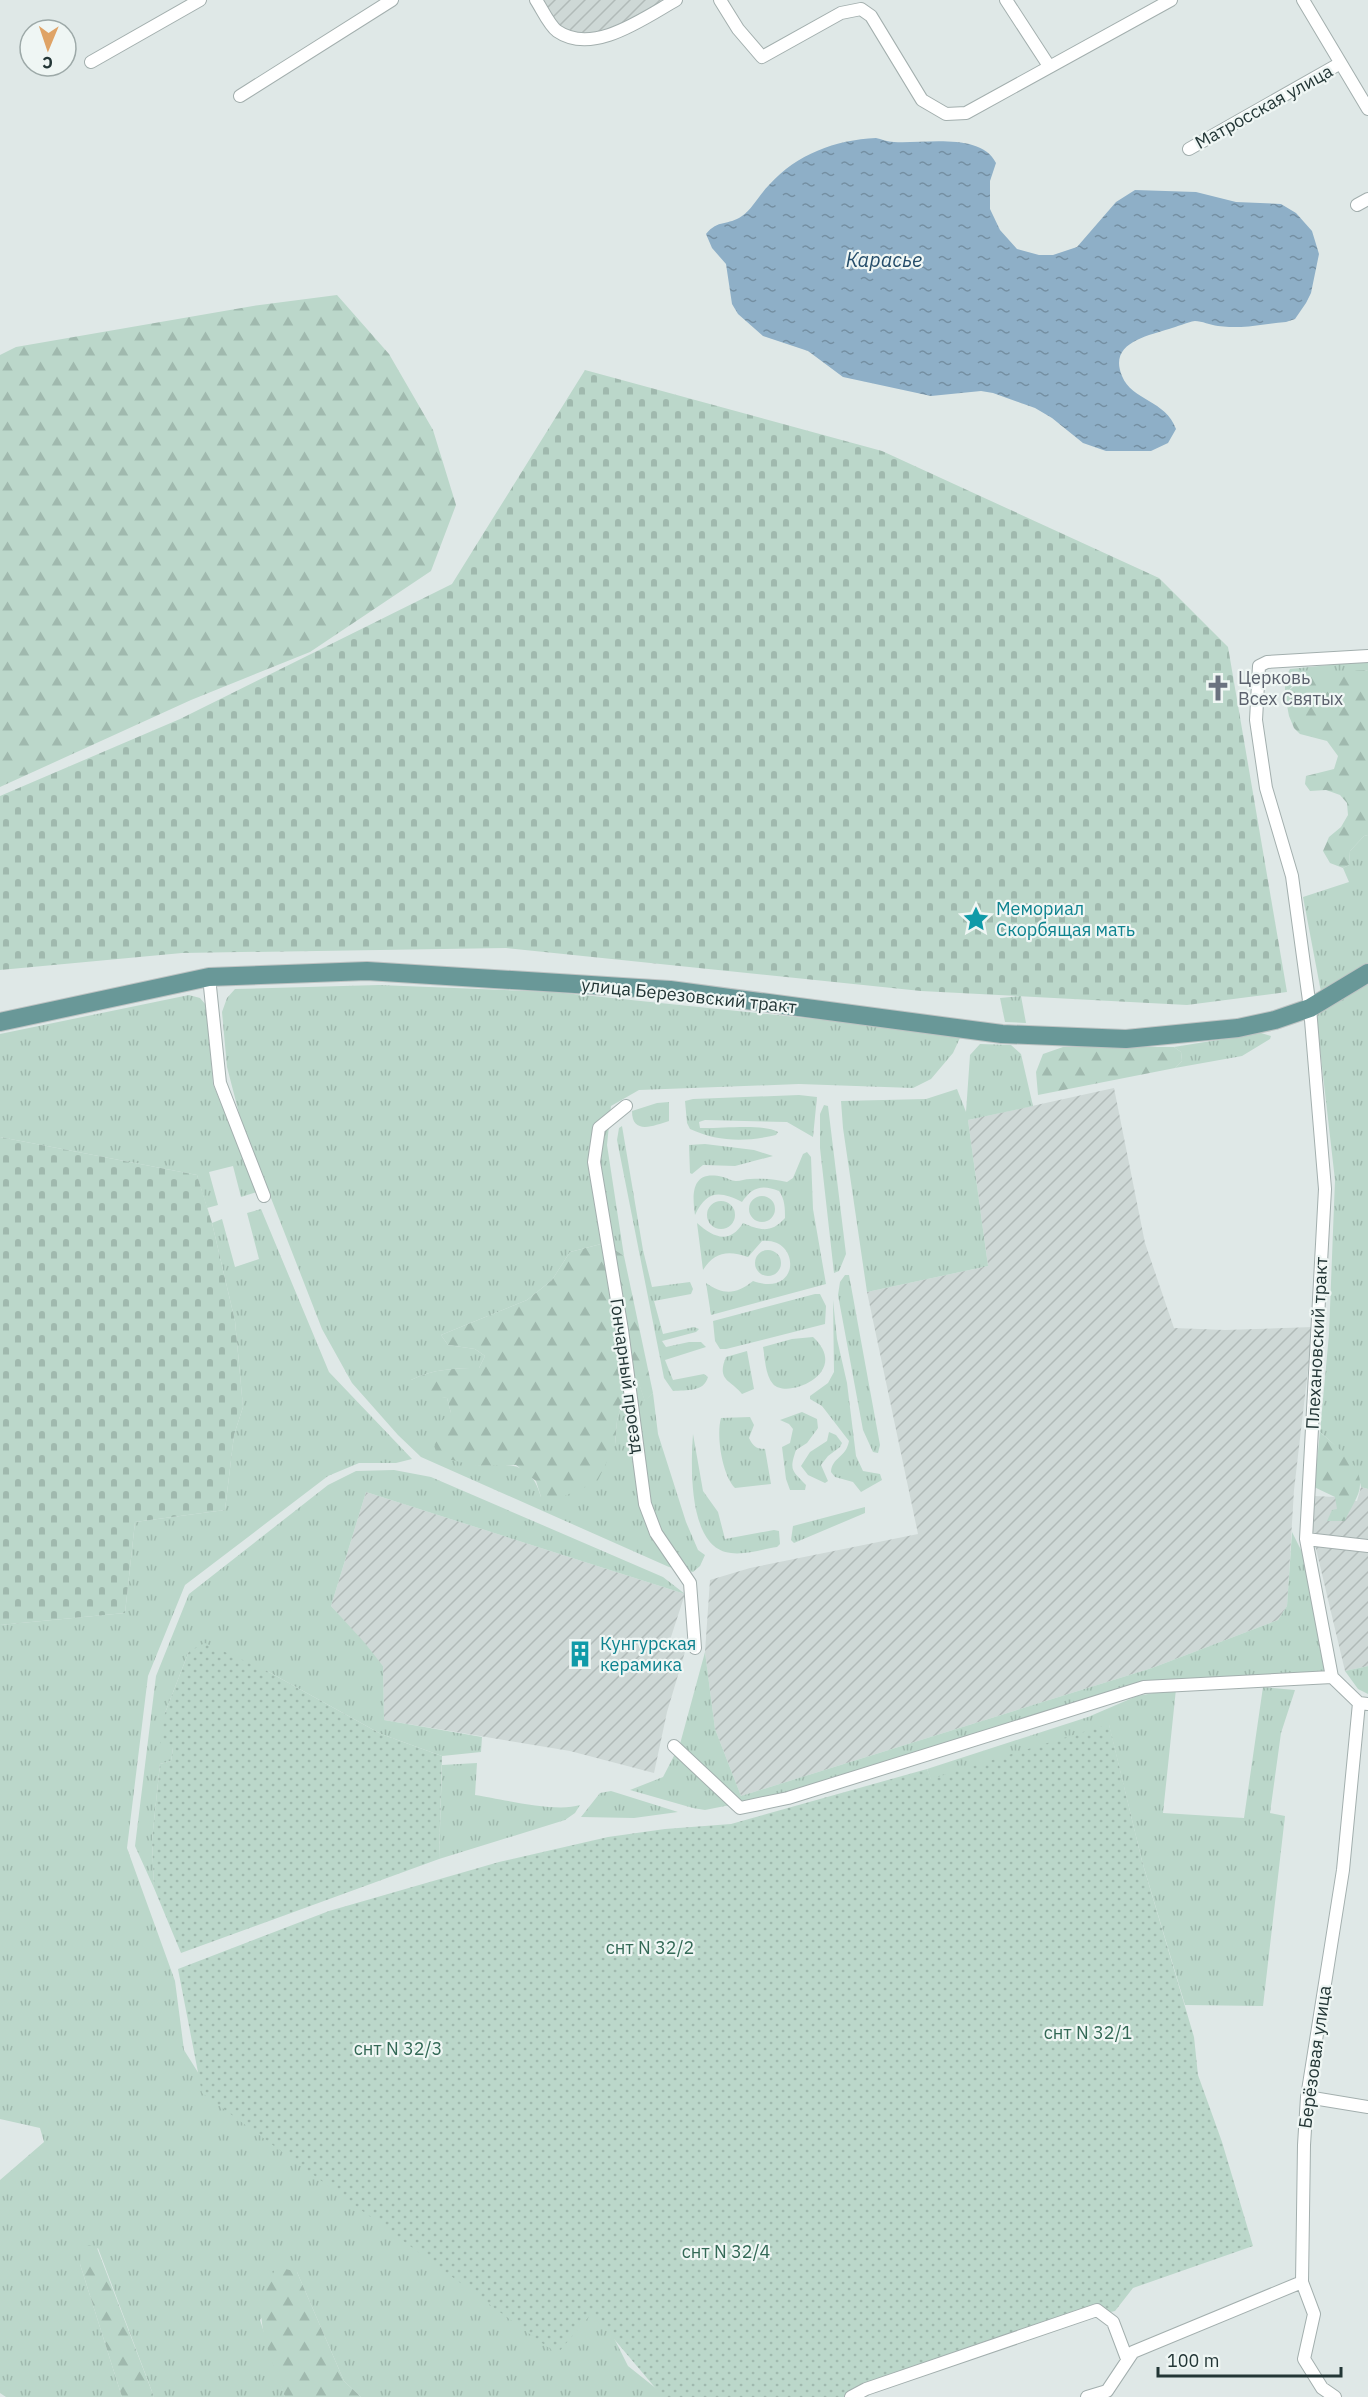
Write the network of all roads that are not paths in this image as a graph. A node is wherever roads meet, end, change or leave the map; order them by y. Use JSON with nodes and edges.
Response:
{"nodes":[{"id":1,"x":200,"y":0,"type":"edge"},
{"id":2,"x":392,"y":0,"type":"edge"},
{"id":3,"x":536,"y":0,"type":"edge"},
{"id":4,"x":676,"y":0,"type":"edge"},
{"id":5,"x":720,"y":0,"type":"edge"},
{"id":6,"x":1006,"y":0,"type":"edge"},
{"id":7,"x":1171,"y":0,"type":"edge"},
{"id":8,"x":1303,"y":0,"type":"edge"},
{"id":9,"x":91,"y":62,"type":"dead end"},
{"id":10,"x":1339,"y":64,"type":"junction"},
{"id":11,"x":1049,"y":66,"type":"junction"},
{"id":12,"x":240,"y":96,"type":"dead end"},
{"id":13,"x":1368,"y":109,"type":"edge"},
{"id":14,"x":1189,"y":149,"type":"dead end"},
{"id":15,"x":1368,"y":656,"type":"edge"},
{"id":16,"x":1368,"y":973,"type":"edge"},
{"id":17,"x":209,"y":977,"type":"junction"},
{"id":18,"x":1310,"y":1008,"type":"junction"},
{"id":19,"x":0,"y":1022,"type":"edge"},
{"id":20,"x":626,"y":1106,"type":"dead end"},
{"id":21,"x":264,"y":1196,"type":"dead end"},
{"id":22,"x":1306,"y":1539,"type":"junction"},
{"id":23,"x":1368,"y":1546,"type":"edge"},
{"id":24,"x":695,"y":1648,"type":"dead end"},
{"id":25,"x":1332,"y":1677,"type":"junction"},
{"id":26,"x":1364,"y":1704,"type":"edge"},
{"id":27,"x":674,"y":1746,"type":"dead end"},
{"id":28,"x":1307,"y":2097,"type":"junction"},
{"id":29,"x":1368,"y":2107,"type":"edge"},
{"id":30,"x":1302,"y":2282,"type":"junction"},
{"id":31,"x":1127,"y":2359,"type":"junction"},
{"id":32,"x":1108,"y":2394,"type":"edge"},
{"id":33,"x":851,"y":2397,"type":"edge"},
{"id":34,"x":1087,"y":2397,"type":"edge"},
{"id":35,"x":1335,"y":2397,"type":"edge"}],
"edges":[{"from":1,"to":9,"type":"street"},
{"from":2,"to":12,"type":"street"},
{"from":3,"to":4,"type":"street"},
{"from":5,"to":11,"type":"street"},
{"from":6,"to":11,"type":"street"},
{"from":7,"to":11,"type":"street"},
{"from":8,"to":10,"type":"street","name":"Матросская улица"},
{"from":10,"to":13,"type":"street","name":"Матросская улица"},
{"from":10,"to":14,"type":"street","name":"Матросская улица"},
{"from":15,"to":18,"type":"street","name":"Плехановский тракт"},
{"from":16,"to":18,"type":"main road","name":"улица Березовский тракт"},
{"from":17,"to":18,"type":"main road","name":"улица Березовский тракт"},
{"from":17,"to":19,"type":"main road","name":"улица Березовский тракт"},
{"from":17,"to":21,"type":"street"},
{"from":18,"to":22,"type":"street","name":"Плехановский тракт"},
{"from":20,"to":24,"type":"street","name":"Гончарный проезд"},
{"from":22,"to":23,"type":"street"},
{"from":22,"to":25,"type":"street","name":"Плехановский тракт"},
{"from":25,"to":26,"type":"street"},
{"from":25,"to":27,"type":"street"},
{"from":26,"to":28,"type":"street","name":"Берёзовая улица"},
{"from":28,"to":29,"type":"street"},
{"from":28,"to":30,"type":"street","name":"Берёзовая улица"},
{"from":30,"to":31,"type":"street"},
{"from":30,"to":35,"type":"street","name":"Берёзовая улица"},
{"from":31,"to":32,"type":"street"},
{"from":31,"to":33,"type":"street"},
{"from":32,"to":34,"type":"street"}]}
